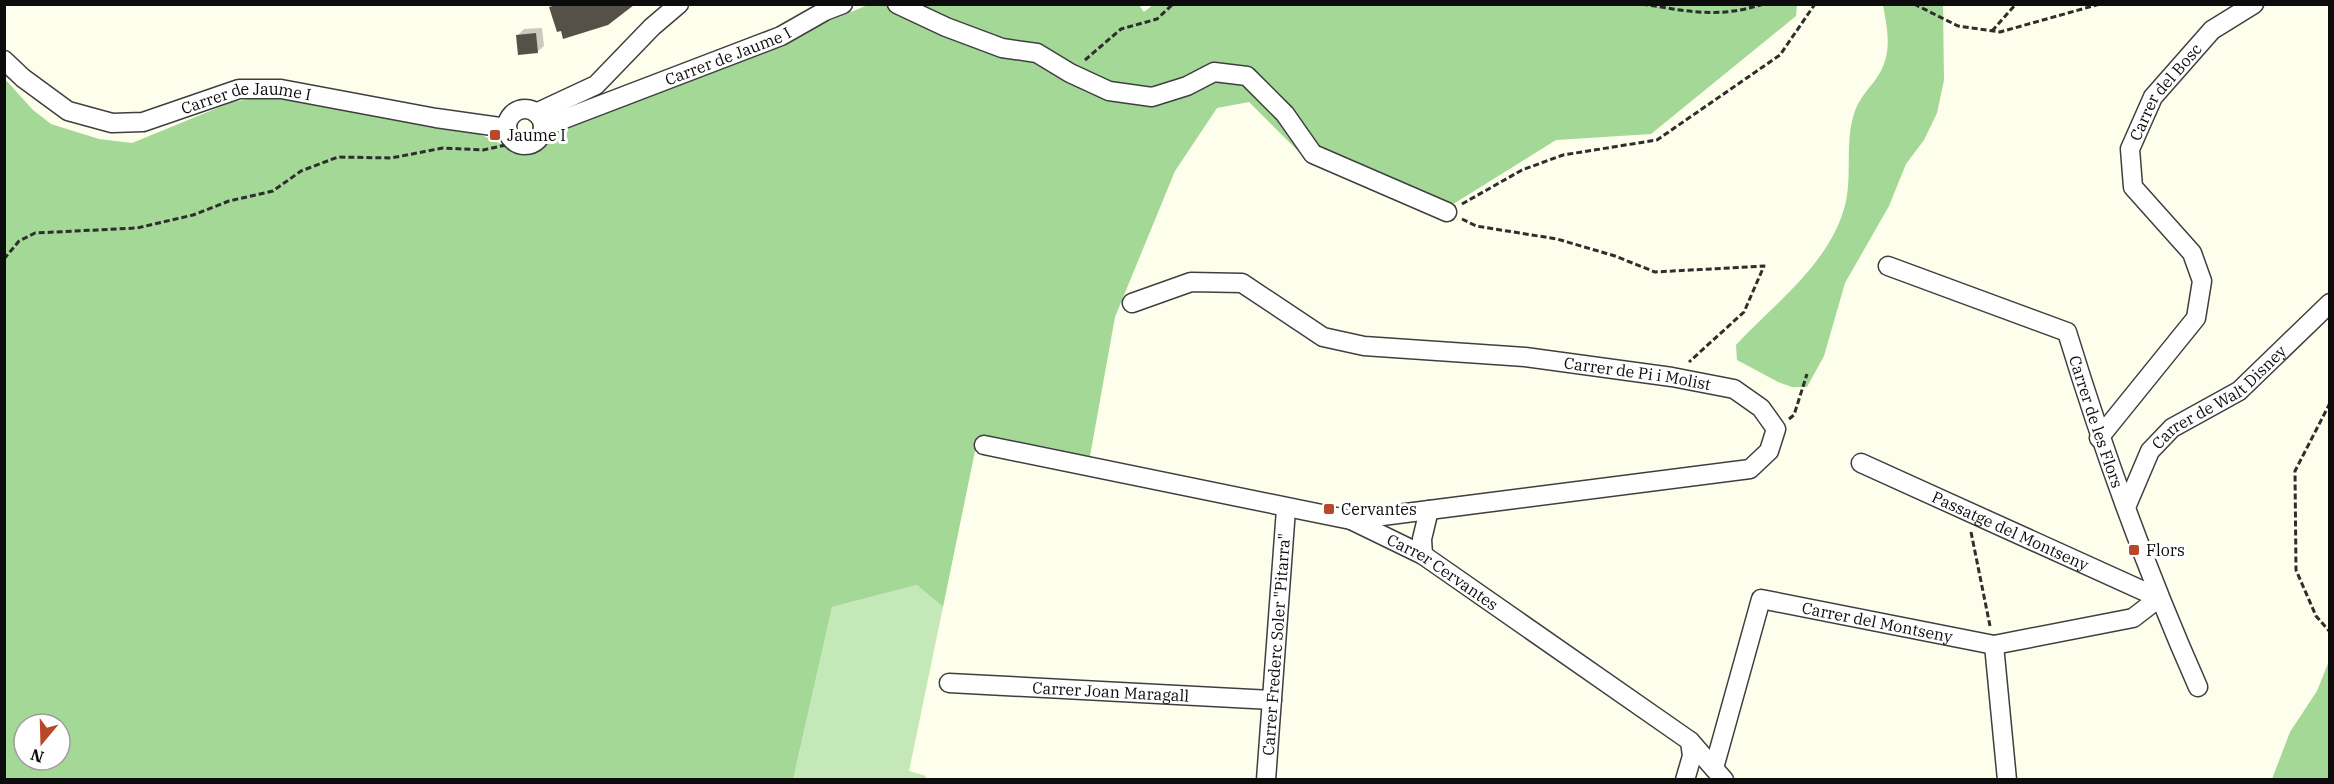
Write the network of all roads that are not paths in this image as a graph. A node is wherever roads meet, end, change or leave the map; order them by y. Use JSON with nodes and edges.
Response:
{"nodes":[{"id":1,"x":679,"y":4,"type":"edge"},
{"id":2,"x":843,"y":4,"type":"edge"},
{"id":3,"x":897,"y":4,"type":"edge"},
{"id":4,"x":2254,"y":4,"type":"edge"},
{"id":5,"x":4,"y":60,"type":"edge"},
{"id":6,"x":540,"y":120,"type":"junction"},
{"id":7,"x":510,"y":135,"type":"junction"},
{"id":8,"x":1447,"y":212,"type":"road end"},
{"id":9,"x":1888,"y":266,"type":"dead end"},
{"id":10,"x":1132,"y":303,"type":"dead end"},
{"id":11,"x":2330,"y":303,"type":"edge"},
{"id":12,"x":2099,"y":438,"type":"junction"},
{"id":13,"x":984,"y":445,"type":"dead end"},
{"id":14,"x":1861,"y":463,"type":"dead end"},
{"id":15,"x":2127,"y":505,"type":"junction"},
{"id":16,"x":1286,"y":509,"type":"junction"},
{"id":17,"x":1429,"y":510,"type":"junction"},
{"id":18,"x":1351,"y":520,"type":"junction"},
{"id":19,"x":1423,"y":555,"type":"junction"},
{"id":20,"x":2159,"y":598,"type":"junction"},
{"id":21,"x":1994,"y":645,"type":"junction"},
{"id":22,"x":949,"y":682,"type":"dead end"},
{"id":23,"x":2198,"y":687,"type":"dead end"},
{"id":24,"x":1272,"y":700,"type":"junction"},
{"id":25,"x":1690,"y":741,"type":"junction"},
{"id":26,"x":1719,"y":774,"type":"edge"},
{"id":27,"x":1266,"y":780,"type":"edge"},
{"id":28,"x":1685,"y":780,"type":"edge"},
{"id":29,"x":2007,"y":780,"type":"edge"}],
"edges":[{"from":1,"to":6,"type":"street"},
{"from":2,"to":6,"type":"street","name":"Carrer de Jaume I"},
{"from":3,"to":8,"type":"street"},
{"from":4,"to":12,"type":"street","name":"Carrer del Bosc"},
{"from":5,"to":7,"type":"street","name":"Carrer de Jaume I"},
{"from":6,"to":7,"type":"street","name":"Carrer de Jaume I"},
{"from":6,"to":7,"type":"street","name":"Carrer de Jaume I"},
{"from":9,"to":12,"type":"street","name":"Carrer de les Flors"},
{"from":10,"to":17,"type":"street","name":"Carrer de Pi i Molist"},
{"from":11,"to":15,"type":"street","name":"Carrer de Walt Disney"},
{"from":12,"to":15,"type":"street","name":"Carrer de les Flors"},
{"from":13,"to":16,"type":"street","name":"Carrer Cervantes"},
{"from":14,"to":20,"type":"street","name":"Passatge del Montseny"},
{"from":15,"to":20,"type":"street","name":"Carrer de les Flors"},
{"from":16,"to":18,"type":"street","name":"Carrer Cervantes"},
{"from":16,"to":24,"type":"street","name":"Carrer Frederc Soler \"Pitarra\""},
{"from":17,"to":18,"type":"street"},
{"from":17,"to":19,"type":"street"},
{"from":18,"to":19,"type":"street","name":"Carrer Cervantes"},
{"from":19,"to":25,"type":"street","name":"Carrer Cervantes"},
{"from":20,"to":21,"type":"street","name":"Carrer del Montseny"},
{"from":20,"to":23,"type":"street","name":"Carrer de les Flors"},
{"from":21,"to":26,"type":"street","name":"Carrer del Montseny"},
{"from":21,"to":29,"type":"street"},
{"from":22,"to":24,"type":"street","name":"Carrer Joan Maragall"},
{"from":24,"to":27,"type":"street","name":"Carrer Frederc Soler \"Pitarra\""},
{"from":25,"to":26,"type":"street","name":"Carrer Cervantes"},
{"from":25,"to":28,"type":"street"}]}
